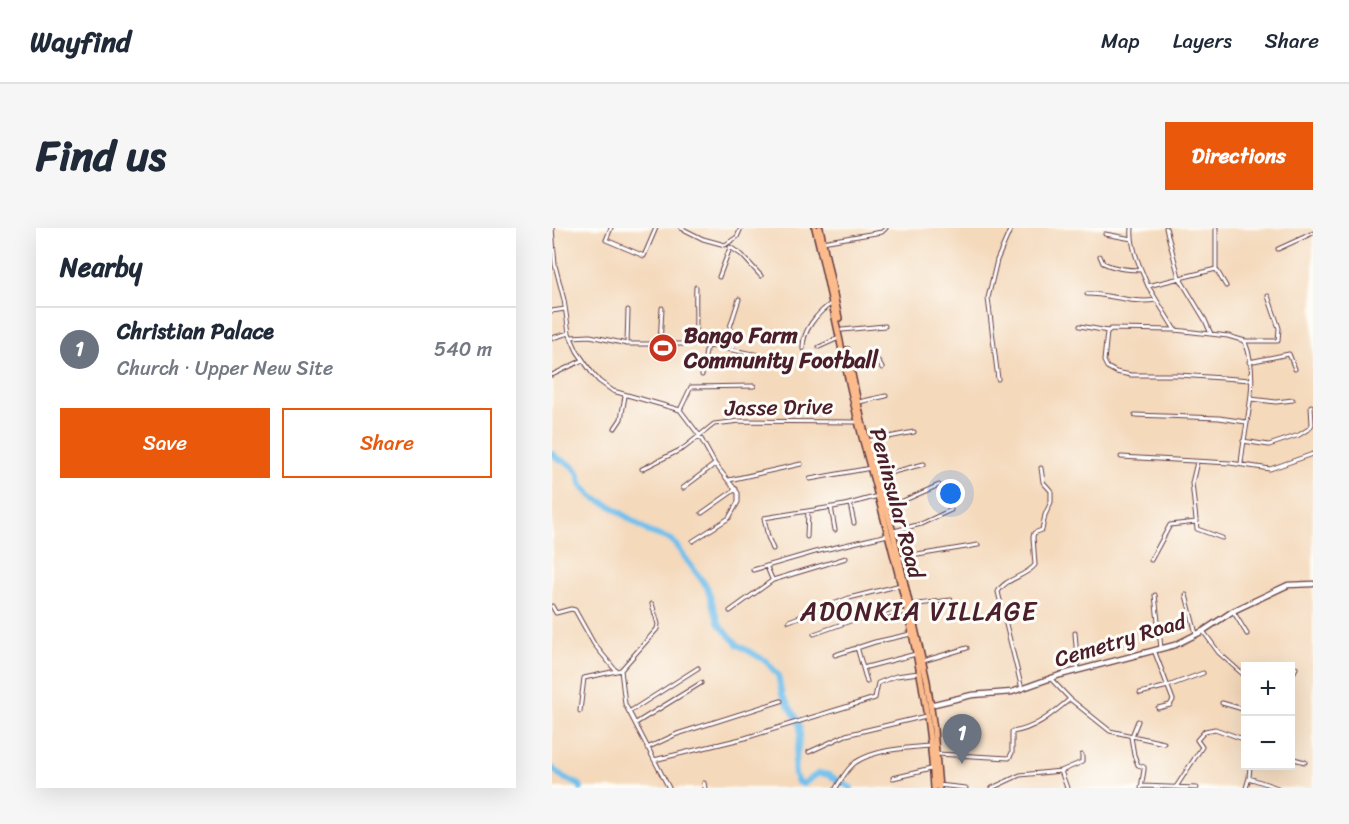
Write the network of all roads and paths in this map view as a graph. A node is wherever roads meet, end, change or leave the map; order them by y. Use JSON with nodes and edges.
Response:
{"nodes":[{"id":1,"x":552,"y":228,"type":"edge"},
{"id":2,"x":611,"y":228,"type":"edge"},
{"id":3,"x":656,"y":228,"type":"edge"},
{"id":4,"x":681,"y":228,"type":"edge"},
{"id":5,"x":741,"y":228,"type":"edge"},
{"id":6,"x":815,"y":228,"type":"edge"},
{"id":7,"x":820,"y":228,"type":"edge"},
{"id":8,"x":886,"y":228,"type":"edge"},
{"id":9,"x":1011,"y":228,"type":"edge"},
{"id":10,"x":1132,"y":228,"type":"edge"},
{"id":11,"x":1166,"y":228,"type":"edge"},
{"id":12,"x":1216,"y":228,"type":"edge"},
{"id":13,"x":1313,"y":233,"type":"edge"},
{"id":14,"x":1105,"y":234,"type":"dead end"},
{"id":15,"x":1132,"y":239,"type":"junction"},
{"id":16,"x":821,"y":242,"type":"junction"},
{"id":17,"x":730,"y":245,"type":"junction"},
{"id":18,"x":1278,"y":249,"type":"dead end"},
{"id":19,"x":1100,"y":256,"type":"dead end"},
{"id":20,"x":1216,"y":269,"type":"junction"},
{"id":21,"x":1141,"y":270,"type":"junction"},
{"id":22,"x":761,"y":276,"type":"dead end"},
{"id":23,"x":720,"y":277,"type":"dead end"},
{"id":24,"x":1179,"y":277,"type":"junction"},
{"id":25,"x":696,"y":286,"type":"dead end"},
{"id":26,"x":1148,"y":286,"type":"junction"},
{"id":27,"x":1226,"y":286,"type":"dead end"},
{"id":28,"x":1087,"y":294,"type":"dead end"},
{"id":29,"x":1268,"y":296,"type":"dead end"},
{"id":30,"x":739,"y":299,"type":"dead end"},
{"id":31,"x":1156,"y":300,"type":"junction"},
{"id":32,"x":832,"y":303,"type":"junction"},
{"id":33,"x":662,"y":308,"type":"dead end"},
{"id":34,"x":565,"y":309,"type":"junction"},
{"id":35,"x":628,"y":310,"type":"dead end"},
{"id":36,"x":552,"y":311,"type":"edge"},
{"id":37,"x":885,"y":326,"type":"dead end"},
{"id":38,"x":1080,"y":326,"type":"dead end"},
{"id":39,"x":842,"y":330,"type":"junction"},
{"id":40,"x":1175,"y":330,"type":"junction"},
{"id":41,"x":1108,"y":331,"type":"junction"},
{"id":42,"x":1211,"y":334,"type":"junction"},
{"id":43,"x":570,"y":335,"type":"junction"},
{"id":44,"x":552,"y":338,"type":"edge"},
{"id":45,"x":840,"y":338,"type":"junction"},
{"id":46,"x":1245,"y":342,"type":"junction"},
{"id":47,"x":695,"y":343,"type":"junction"},
{"id":48,"x":627,"y":344,"type":"junction"},
{"id":49,"x":660,"y":344,"type":"junction"},
{"id":50,"x":707,"y":345,"type":"junction"},
{"id":51,"x":819,"y":347,"type":"dead end"},
{"id":52,"x":803,"y":349,"type":"dead end"},
{"id":53,"x":733,"y":350,"type":"junction"},
{"id":54,"x":780,"y":359,"type":"dead end"},
{"id":55,"x":583,"y":360,"type":"junction"},
{"id":56,"x":1249,"y":362,"type":"junction"},
{"id":57,"x":851,"y":366,"type":"junction"},
{"id":58,"x":882,"y":368,"type":"dead end"},
{"id":59,"x":1295,"y":369,"type":"dead end"},
{"id":60,"x":552,"y":375,"type":"edge"},
{"id":61,"x":702,"y":375,"type":"dead end"},
{"id":62,"x":998,"y":379,"type":"dead end"},
{"id":63,"x":1251,"y":380,"type":"junction"},
{"id":64,"x":754,"y":386,"type":"dead end"},
{"id":65,"x":625,"y":396,"type":"junction"},
{"id":66,"x":886,"y":396,"type":"dead end"},
{"id":67,"x":1251,"y":399,"type":"junction"},
{"id":68,"x":1293,"y":400,"type":"dead end"},
{"id":69,"x":859,"y":402,"type":"junction"},
{"id":70,"x":1311,"y":406,"type":"dead end"},
{"id":71,"x":680,"y":410,"type":"junction"},
{"id":72,"x":1135,"y":415,"type":"dead end"},
{"id":73,"x":858,"y":421,"type":"junction"},
{"id":74,"x":1246,"y":422,"type":"junction"},
{"id":75,"x":615,"y":428,"type":"dead end"},
{"id":76,"x":914,"y":432,"type":"dead end"},
{"id":77,"x":699,"y":435,"type":"junction"},
{"id":78,"x":868,"y":441,"type":"junction"},
{"id":79,"x":1243,"y":441,"type":"junction"},
{"id":80,"x":1313,"y":454,"type":"edge"},
{"id":81,"x":1121,"y":457,"type":"dead end"},
{"id":82,"x":1197,"y":462,"type":"junction"},
{"id":83,"x":715,"y":464,"type":"junction"},
{"id":84,"x":801,"y":464,"type":"dead end"},
{"id":85,"x":924,"y":464,"type":"dead end"},
{"id":86,"x":1241,"y":464,"type":"junction"},
{"id":87,"x":872,"y":468,"type":"junction"},
{"id":88,"x":1041,"y":468,"type":"dead end"},
{"id":89,"x":642,"y":469,"type":"dead end"},
{"id":90,"x":878,"y":476,"type":"junction"},
{"id":91,"x":810,"y":479,"type":"dead end"},
{"id":92,"x":729,"y":480,"type":"junction"},
{"id":93,"x":939,"y":485,"type":"dead end"},
{"id":94,"x":683,"y":488,"type":"dead end"},
{"id":95,"x":737,"y":491,"type":"junction"},
{"id":96,"x":879,"y":496,"type":"junction"},
{"id":97,"x":849,"y":504,"type":"junction"},
{"id":98,"x":831,"y":507,"type":"junction"},
{"id":99,"x":887,"y":508,"type":"junction"},
{"id":100,"x":951,"y":510,"type":"dead end"},
{"id":101,"x":808,"y":511,"type":"junction"},
{"id":102,"x":702,"y":513,"type":"dead end"},
{"id":103,"x":1196,"y":522,"type":"junction"},
{"id":104,"x":854,"y":523,"type":"dead end"},
{"id":105,"x":835,"y":530,"type":"dead end"},
{"id":106,"x":890,"y":533,"type":"junction"},
{"id":107,"x":807,"y":537,"type":"dead end"},
{"id":108,"x":1221,"y":538,"type":"dead end"},
{"id":109,"x":693,"y":541,"type":"dead end"},
{"id":110,"x":978,"y":545,"type":"dead end"},
{"id":111,"x":773,"y":549,"type":"dead end"},
{"id":112,"x":846,"y":558,"type":"dead end"},
{"id":113,"x":899,"y":558,"type":"junction"},
{"id":114,"x":1151,"y":560,"type":"dead end"},
{"id":115,"x":767,"y":567,"type":"junction"},
{"id":116,"x":753,"y":570,"type":"dead end"},
{"id":117,"x":772,"y":580,"type":"junction"},
{"id":118,"x":1313,"y":584,"type":"edge"},
{"id":119,"x":902,"y":585,"type":"junction"},
{"id":120,"x":1155,"y":595,"type":"dead end"},
{"id":121,"x":1186,"y":595,"type":"dead end"},
{"id":122,"x":951,"y":600,"type":"dead end"},
{"id":123,"x":652,"y":604,"type":"dead end"},
{"id":124,"x":910,"y":605,"type":"junction"},
{"id":125,"x":552,"y":606,"type":"edge"},
{"id":126,"x":730,"y":611,"type":"dead end"},
{"id":127,"x":1233,"y":611,"type":"junction"},
{"id":128,"x":908,"y":612,"type":"junction"},
{"id":129,"x":789,"y":621,"type":"dead end"},
{"id":130,"x":1203,"y":631,"type":"junction"},
{"id":131,"x":1075,"y":633,"type":"dead end"},
{"id":132,"x":814,"y":634,"type":"dead end"},
{"id":133,"x":912,"y":634,"type":"junction"},
{"id":134,"x":1247,"y":634,"type":"dead end"},
{"id":135,"x":1196,"y":635,"type":"junction"},
{"id":136,"x":857,"y":647,"type":"junction"},
{"id":137,"x":967,"y":648,"type":"dead end"},
{"id":138,"x":1161,"y":648,"type":"junction"},
{"id":139,"x":1154,"y":650,"type":"junction"},
{"id":140,"x":917,"y":653,"type":"junction"},
{"id":141,"x":835,"y":655,"type":"dead end"},
{"id":142,"x":923,"y":661,"type":"junction"},
{"id":143,"x":698,"y":668,"type":"dead end"},
{"id":144,"x":863,"y":668,"type":"junction"},
{"id":145,"x":621,"y":670,"type":"junction"},
{"id":146,"x":1078,"y":670,"type":"junction"},
{"id":147,"x":616,"y":671,"type":"junction"},
{"id":148,"x":921,"y":673,"type":"junction"},
{"id":149,"x":1203,"y":674,"type":"dead end"},
{"id":150,"x":1241,"y":674,"type":"edge"},
{"id":151,"x":1050,"y":678,"type":"junction"},
{"id":152,"x":867,"y":682,"type":"dead end"},
{"id":153,"x":701,"y":683,"type":"dead end"},
{"id":154,"x":1168,"y":686,"type":"junction"},
{"id":155,"x":1022,"y":689,"type":"junction"},
{"id":156,"x":1140,"y":693,"type":"dead end"},
{"id":157,"x":1070,"y":699,"type":"junction"},
{"id":158,"x":781,"y":702,"type":"dead end"},
{"id":159,"x":1222,"y":703,"type":"dead end"},
{"id":160,"x":929,"y":706,"type":"junction"},
{"id":161,"x":1158,"y":708,"type":"dead end"},
{"id":162,"x":1241,"y":709,"type":"edge"},
{"id":163,"x":580,"y":711,"type":"dead end"},
{"id":164,"x":629,"y":712,"type":"junction"},
{"id":165,"x":928,"y":716,"type":"junction"},
{"id":166,"x":1138,"y":721,"type":"dead end"},
{"id":167,"x":636,"y":723,"type":"junction"},
{"id":168,"x":1131,"y":737,"type":"junction"},
{"id":169,"x":1241,"y":739,"type":"edge"},
{"id":170,"x":1164,"y":743,"type":"dead end"},
{"id":171,"x":932,"y":746,"type":"junction"},
{"id":172,"x":647,"y":748,"type":"junction"},
{"id":173,"x":809,"y":752,"type":"dead end"},
{"id":174,"x":1082,"y":754,"type":"dead end"},
{"id":175,"x":935,"y":755,"type":"junction"},
{"id":176,"x":1295,"y":759,"type":"edge"},
{"id":177,"x":654,"y":760,"type":"junction"},
{"id":178,"x":1305,"y":762,"type":"dead end"},
{"id":179,"x":933,"y":768,"type":"junction"},
{"id":180,"x":1250,"y":770,"type":"edge"},
{"id":181,"x":1061,"y":771,"type":"junction"},
{"id":182,"x":892,"y":778,"type":"dead end"},
{"id":183,"x":1249,"y":778,"type":"junction"},
{"id":184,"x":704,"y":783,"type":"dead end"},
{"id":185,"x":936,"y":786,"type":"edge"},
{"id":186,"x":1142,"y":787,"type":"edge"},
{"id":187,"x":1176,"y":787,"type":"edge"},
{"id":188,"x":669,"y":788,"type":"edge"},
{"id":189,"x":705,"y":788,"type":"edge"},
{"id":190,"x":836,"y":788,"type":"edge"},
{"id":191,"x":966,"y":788,"type":"edge"},
{"id":192,"x":992,"y":788,"type":"edge"},
{"id":193,"x":1067,"y":788,"type":"edge"},
{"id":194,"x":1197,"y":788,"type":"edge"},
{"id":195,"x":1246,"y":788,"type":"edge"},
{"id":196,"x":1278,"y":788,"type":"edge"}],
"edges":[{"from":1,"to":34,"type":"street"},
{"from":2,"to":3,"type":"street"},
{"from":4,"to":17,"type":"street"},
{"from":5,"to":17,"type":"street"},
{"from":6,"to":16,"type":"main road","name":"Peninsular Road"},
{"from":7,"to":16,"type":"main road","name":"Peninsular Road"},
{"from":8,"to":16,"type":"street"},
{"from":9,"to":62,"type":"street"},
{"from":10,"to":15,"type":"street"},
{"from":11,"to":24,"type":"street"},
{"from":12,"to":20,"type":"street"},
{"from":13,"to":18,"type":"street"},
{"from":14,"to":15,"type":"street"},
{"from":15,"to":21,"type":"street"},
{"from":16,"to":32,"type":"main road","name":"Peninsular Road"},
{"from":16,"to":39,"type":"main road","name":"Peninsular Road"},
{"from":17,"to":22,"type":"street"},
{"from":17,"to":23,"type":"street"},
{"from":19,"to":21,"type":"street"},
{"from":20,"to":24,"type":"street"},
{"from":20,"to":27,"type":"street"},
{"from":21,"to":26,"type":"street"},
{"from":24,"to":26,"type":"street"},
{"from":24,"to":42,"type":"street"},
{"from":25,"to":47,"type":"street"},
{"from":26,"to":31,"type":"street"},
{"from":28,"to":31,"type":"street"},
{"from":29,"to":46,"type":"street"},
{"from":30,"to":53,"type":"street"},
{"from":31,"to":40,"type":"street"},
{"from":32,"to":45,"type":"main road","name":"Peninsular Road"},
{"from":32,"to":52,"type":"street"},
{"from":33,"to":49,"type":"street"},
{"from":34,"to":36,"type":"street"},
{"from":34,"to":43,"type":"street"},
{"from":35,"to":48,"type":"street"},
{"from":37,"to":39,"type":"street"},
{"from":38,"to":41,"type":"street"},
{"from":39,"to":57,"type":"main road","name":"Peninsular Road"},
{"from":40,"to":41,"type":"street"},
{"from":40,"to":42,"type":"street"},
{"from":41,"to":63,"type":"street"},
{"from":42,"to":46,"type":"street"},
{"from":43,"to":44,"type":"street"},
{"from":43,"to":48,"type":"street"},
{"from":43,"to":55,"type":"street"},
{"from":45,"to":51,"type":"street"},
{"from":45,"to":73,"type":"main road","name":"Peninsular Road"},
{"from":46,"to":56,"type":"street"},
{"from":47,"to":49,"type":"street"},
{"from":47,"to":50,"type":"street"},
{"from":48,"to":49,"type":"street"},
{"from":50,"to":53,"type":"street"},
{"from":50,"to":61,"type":"street"},
{"from":53,"to":54,"type":"street"},
{"from":55,"to":60,"type":"street"},
{"from":55,"to":65,"type":"street"},
{"from":56,"to":59,"type":"street"},
{"from":56,"to":63,"type":"street"},
{"from":57,"to":58,"type":"street"},
{"from":57,"to":69,"type":"main road","name":"Peninsular Road"},
{"from":63,"to":67,"type":"street"},
{"from":64,"to":71,"type":"street"},
{"from":65,"to":71,"type":"street"},
{"from":65,"to":75,"type":"street"},
{"from":66,"to":69,"type":"street"},
{"from":67,"to":68,"type":"street"},
{"from":67,"to":74,"type":"street"},
{"from":69,"to":78,"type":"main road","name":"Peninsular Road"},
{"from":70,"to":79,"type":"street"},
{"from":71,"to":77,"type":"street"},
{"from":72,"to":74,"type":"street"},
{"from":73,"to":77,"type":"street","name":"Jasse Drive"},
{"from":73,"to":87,"type":"main road","name":"Peninsular Road"},
{"from":74,"to":79,"type":"street"},
{"from":76,"to":78,"type":"street"},
{"from":77,"to":83,"type":"street"},
{"from":77,"to":89,"type":"street","name":"Jasse Drive"},
{"from":78,"to":90,"type":"main road","name":"Peninsular Road"},
{"from":79,"to":86,"type":"street"},
{"from":80,"to":86,"type":"street"},
{"from":81,"to":82,"type":"street"},
{"from":82,"to":86,"type":"street"},
{"from":82,"to":103,"type":"street"},
{"from":83,"to":92,"type":"street"},
{"from":83,"to":94,"type":"street"},
{"from":84,"to":92,"type":"street"},
{"from":85,"to":90,"type":"street"},
{"from":87,"to":91,"type":"street"},
{"from":87,"to":96,"type":"main road","name":"Peninsular Road"},
{"from":88,"to":155,"type":"street"},
{"from":90,"to":99,"type":"main road","name":"Peninsular Road"},
{"from":92,"to":95,"type":"street"},
{"from":93,"to":99,"type":"street"},
{"from":95,"to":102,"type":"street"},
{"from":95,"to":109,"type":"street"},
{"from":96,"to":97,"type":"street"},
{"from":96,"to":106,"type":"main road","name":"Peninsular Road"},
{"from":97,"to":98,"type":"street"},
{"from":97,"to":104,"type":"street"},
{"from":98,"to":101,"type":"street"},
{"from":98,"to":105,"type":"street"},
{"from":99,"to":106,"type":"main road","name":"Peninsular Road"},
{"from":100,"to":106,"type":"street"},
{"from":101,"to":107,"type":"street"},
{"from":101,"to":111,"type":"street"},
{"from":103,"to":108,"type":"street"},
{"from":103,"to":114,"type":"street"},
{"from":106,"to":113,"type":"main road","name":"Peninsular Road"},
{"from":106,"to":115,"type":"street"},
{"from":106,"to":119,"type":"main road","name":"Peninsular Road"},
{"from":110,"to":113,"type":"street"},
{"from":112,"to":117,"type":"street"},
{"from":113,"to":124,"type":"main road","name":"Peninsular Road"},
{"from":115,"to":116,"type":"street"},
{"from":115,"to":117,"type":"street"},
{"from":117,"to":126,"type":"street"},
{"from":118,"to":127,"type":"street","name":"Cemetry Road"},
{"from":119,"to":128,"type":"main road","name":"Peninsular Road"},
{"from":119,"to":129,"type":"street"},
{"from":120,"to":138,"type":"street"},
{"from":121,"to":135,"type":"street"},
{"from":122,"to":124,"type":"street"},
{"from":123,"to":145,"type":"street"},
{"from":124,"to":142,"type":"main road","name":"Peninsular Road"},
{"from":125,"to":147,"type":"street"},
{"from":127,"to":130,"type":"street","name":"Cemetry Road"},
{"from":127,"to":134,"type":"street"},
{"from":128,"to":132,"type":"street"},
{"from":128,"to":133,"type":"main road","name":"Peninsular Road"},
{"from":130,"to":135,"type":"street","name":"Cemetry Road"},
{"from":130,"to":150,"type":"street"},
{"from":131,"to":146,"type":"street"},
{"from":133,"to":136,"type":"street"},
{"from":133,"to":140,"type":"main road","name":"Peninsular Road"},
{"from":135,"to":138,"type":"street","name":"Cemetry Road"},
{"from":136,"to":141,"type":"street"},
{"from":136,"to":144,"type":"street"},
{"from":137,"to":142,"type":"street"},
{"from":138,"to":139,"type":"street","name":"Cemetry Road"},
{"from":139,"to":146,"type":"street","name":"Cemetry Road"},
{"from":139,"to":154,"type":"street"},
{"from":140,"to":144,"type":"street"},
{"from":140,"to":148,"type":"main road","name":"Peninsular Road"},
{"from":142,"to":160,"type":"main road","name":"Peninsular Road"},
{"from":143,"to":164,"type":"street"},
{"from":144,"to":152,"type":"street"},
{"from":145,"to":147,"type":"street"},
{"from":145,"to":164,"type":"street"},
{"from":146,"to":151,"type":"street","name":"Cemetry Road"},
{"from":147,"to":163,"type":"street"},
{"from":148,"to":160,"type":"main road","name":"Peninsular Road"},
{"from":148,"to":177,"type":"street"},
{"from":149,"to":154,"type":"street"},
{"from":151,"to":155,"type":"street","name":"Cemetry Road"},
{"from":151,"to":157,"type":"street"},
{"from":153,"to":167,"type":"street"},
{"from":154,"to":156,"type":"street"},
{"from":154,"to":161,"type":"street"},
{"from":155,"to":160,"type":"street","name":"Cemetry Road"},
{"from":157,"to":168,"type":"street"},
{"from":157,"to":175,"type":"street"},
{"from":158,"to":172,"type":"street"},
{"from":159,"to":162,"type":"street"},
{"from":160,"to":165,"type":"main road","name":"Peninsular Road"},
{"from":160,"to":175,"type":"main road","name":"Peninsular Road"},
{"from":164,"to":167,"type":"street"},
{"from":165,"to":171,"type":"main road","name":"Peninsular Road"},
{"from":165,"to":173,"type":"street"},
{"from":166,"to":168,"type":"street"},
{"from":167,"to":172,"type":"street"},
{"from":168,"to":170,"type":"street"},
{"from":168,"to":186,"type":"street"},
{"from":169,"to":187,"type":"street"},
{"from":171,"to":175,"type":"main road","name":"Peninsular Road"},
{"from":171,"to":190,"type":"street"},
{"from":172,"to":177,"type":"street"},
{"from":174,"to":181,"type":"street"},
{"from":175,"to":179,"type":"main road","name":"Peninsular Road"},
{"from":175,"to":185,"type":"main road","name":"Peninsular Road"},
{"from":176,"to":178,"type":"street"},
{"from":177,"to":188,"type":"street"},
{"from":179,"to":182,"type":"street"},
{"from":179,"to":185,"type":"main road","name":"Peninsular Road"},
{"from":180,"to":183,"type":"street"},
{"from":181,"to":192,"type":"street"},
{"from":181,"to":193,"type":"street"},
{"from":183,"to":195,"type":"street"},
{"from":183,"to":196,"type":"street"},
{"from":184,"to":189,"type":"street"},
{"from":185,"to":191,"type":"street"},
{"from":186,"to":187,"type":"street"},
{"from":187,"to":194,"type":"street"}]}
